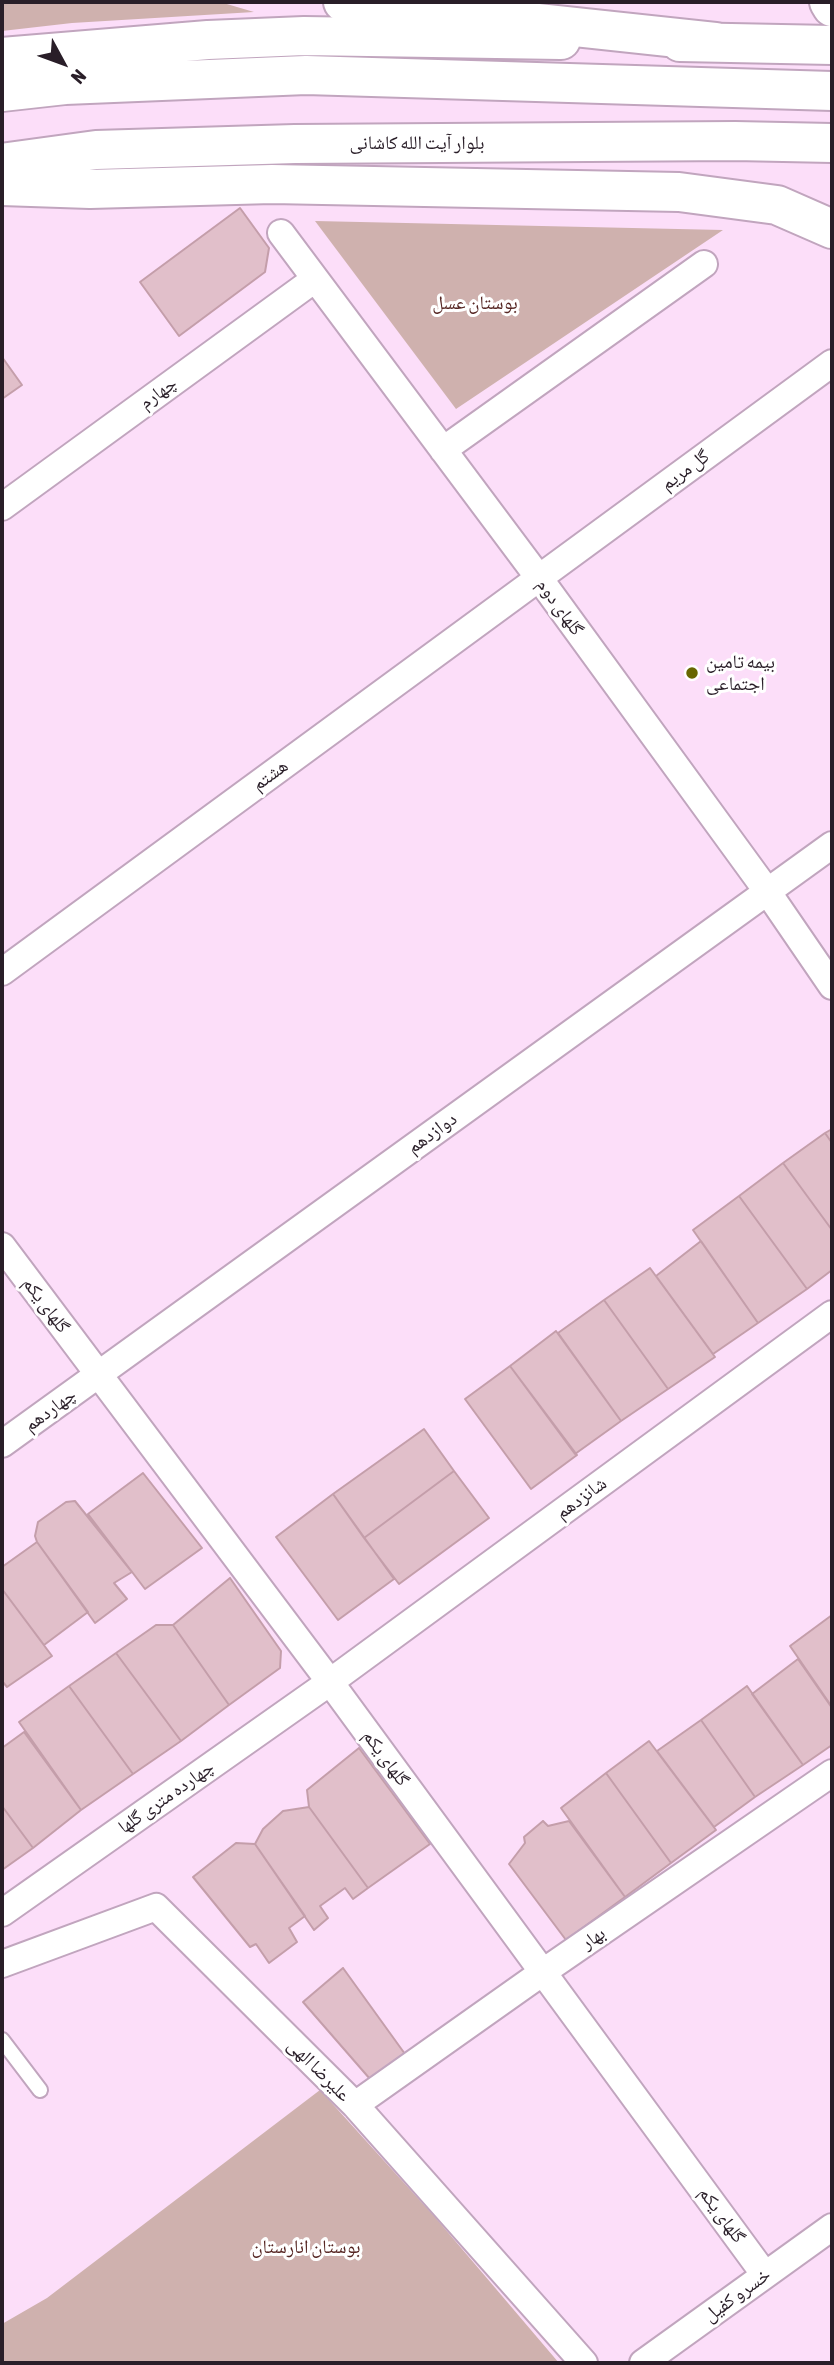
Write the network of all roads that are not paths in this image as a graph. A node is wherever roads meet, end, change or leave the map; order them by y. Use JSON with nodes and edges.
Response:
{"nodes":[{"id":1,"x":342,"y":2,"type":"edge"},
{"id":2,"x":829,"y":2,"type":"edge"},
{"id":3,"x":832,"y":7,"type":"edge"},
{"id":4,"x":715,"y":42,"type":"junction"},
{"id":5,"x":832,"y":45,"type":"edge"},
{"id":6,"x":2,"y":58,"type":"edge"},
{"id":7,"x":832,"y":91,"type":"edge"},
{"id":8,"x":2,"y":92,"type":"edge"},
{"id":9,"x":832,"y":143,"type":"edge"},
{"id":10,"x":2,"y":163,"type":"edge"},
{"id":11,"x":2,"y":186,"type":"edge"},
{"id":12,"x":832,"y":229,"type":"edge"},
{"id":13,"x":281,"y":233,"type":"dead end"},
{"id":14,"x":704,"y":264,"type":"dead end"},
{"id":15,"x":314,"y":279,"type":"junction"},
{"id":16,"x":832,"y":363,"type":"edge"},
{"id":17,"x":443,"y":450,"type":"junction"},
{"id":18,"x":2,"y":507,"type":"edge"},
{"id":19,"x":539,"y":578,"type":"junction"},
{"id":20,"x":832,"y":845,"type":"edge"},
{"id":21,"x":767,"y":891,"type":"junction"},
{"id":22,"x":2,"y":972,"type":"edge"},
{"id":23,"x":832,"y":986,"type":"edge"},
{"id":24,"x":2,"y":1246,"type":"edge"},
{"id":25,"x":832,"y":1314,"type":"edge"},
{"id":26,"x":98,"y":1375,"type":"junction"},
{"id":27,"x":2,"y":1444,"type":"edge"},
{"id":28,"x":330,"y":1682,"type":"junction"},
{"id":29,"x":832,"y":1773,"type":"edge"},
{"id":30,"x":2,"y":1913,"type":"edge"},
{"id":31,"x":2,"y":1964,"type":"edge"},
{"id":32,"x":543,"y":1972,"type":"junction"},
{"id":33,"x":2,"y":2040,"type":"edge"},
{"id":34,"x":40,"y":2090,"type":"dead end"},
{"id":35,"x":355,"y":2105,"type":"junction"},
{"id":36,"x":832,"y":2227,"type":"edge"},
{"id":37,"x":765,"y":2275,"type":"junction"},
{"id":38,"x":584,"y":2363,"type":"edge"},
{"id":39,"x":643,"y":2363,"type":"edge"}],
"edges":[{"from":1,"to":4,"type":"main road"},
{"from":2,"to":3,"type":"main road"},
{"from":4,"to":5,"type":"main road"},
{"from":4,"to":6,"type":"main road"},
{"from":7,"to":8,"type":"main road"},
{"from":9,"to":10,"type":"main road","name":"بلوار آیت الله کاشانی"},
{"from":11,"to":12,"type":"main road"},
{"from":13,"to":15,"type":"street","name":"گلهای دوم"},
{"from":14,"to":17,"type":"street"},
{"from":15,"to":17,"type":"street","name":"گلهای دوم"},
{"from":15,"to":18,"type":"street","name":"چهارم"},
{"from":16,"to":19,"type":"street","name":"گل مریم"},
{"from":17,"to":19,"type":"street","name":"گلهای دوم"},
{"from":19,"to":21,"type":"street","name":"گلهای دوم"},
{"from":19,"to":22,"type":"street","name":"هشتم"},
{"from":20,"to":21,"type":"street","name":"دوازدهم"},
{"from":21,"to":23,"type":"street","name":"گلهای دوم"},
{"from":21,"to":26,"type":"street","name":"دوازدهم"},
{"from":24,"to":26,"type":"street","name":"گلهای یکم"},
{"from":25,"to":28,"type":"street","name":"شانزدهم"},
{"from":26,"to":27,"type":"street","name":"چهاردهم"},
{"from":26,"to":28,"type":"street","name":"گلهای یکم"},
{"from":28,"to":30,"type":"street","name":"چهارده متری گلها"},
{"from":28,"to":32,"type":"street","name":"گلهای یکم"},
{"from":29,"to":32,"type":"street","name":"بهار"},
{"from":31,"to":35,"type":"street","name":"علیرضا الهی"},
{"from":32,"to":35,"type":"street","name":"بهار"},
{"from":32,"to":37,"type":"street","name":"گلهای یکم"},
{"from":33,"to":34,"type":"lane"},
{"from":35,"to":38,"type":"street","name":"علیرضا الهی"},
{"from":36,"to":37,"type":"street","name":"خسرو کفیل"},
{"from":37,"to":39,"type":"street","name":"خسرو کفیل"}]}
